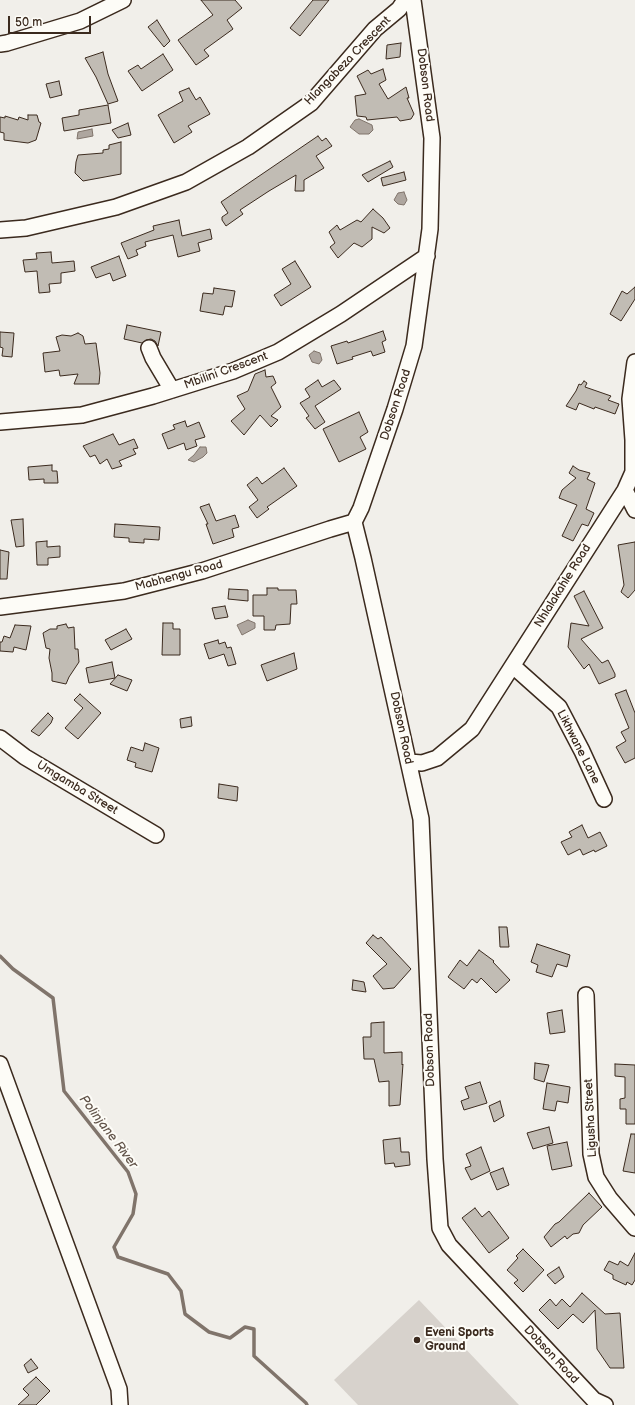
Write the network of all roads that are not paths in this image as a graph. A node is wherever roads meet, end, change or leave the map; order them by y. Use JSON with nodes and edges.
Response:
{"nodes":[{"id":1,"x":124,"y":0,"type":"edge"},
{"id":2,"x":405,"y":0,"type":"edge"},
{"id":3,"x":413,"y":0,"type":"edge"},
{"id":4,"x":0,"y":44,"type":"edge"},
{"id":5,"x":0,"y":230,"type":"edge"},
{"id":6,"x":427,"y":256,"type":"junction"},
{"id":7,"x":149,"y":348,"type":"dead end"},
{"id":8,"x":635,"y":366,"type":"edge"},
{"id":9,"x":172,"y":390,"type":"junction"},
{"id":10,"x":0,"y":422,"type":"edge"},
{"id":11,"x":625,"y":490,"type":"junction"},
{"id":12,"x":635,"y":510,"type":"edge"},
{"id":13,"x":354,"y":522,"type":"junction"},
{"id":14,"x":0,"y":607,"type":"edge"},
{"id":15,"x":513,"y":666,"type":"junction"},
{"id":16,"x":0,"y":738,"type":"edge"},
{"id":17,"x":409,"y":762,"type":"junction"},
{"id":18,"x":604,"y":799,"type":"dead end"},
{"id":19,"x":156,"y":835,"type":"dead end"},
{"id":20,"x":586,"y":995,"type":"dead end"},
{"id":21,"x":0,"y":1064,"type":"edge"},
{"id":22,"x":635,"y":1228,"type":"edge"},
{"id":23,"x":596,"y":1403,"type":"edge"},
{"id":24,"x":120,"y":1405,"type":"edge"}],
"edges":[{"from":1,"to":4,"type":"street"},
{"from":2,"to":5,"type":"street","name":"Hlangabeza Crescent"},
{"from":3,"to":6,"type":"street","name":"Dobson Road"},
{"from":6,"to":9,"type":"street","name":"Mbilini Crescent"},
{"from":6,"to":13,"type":"street","name":"Dobson Road"},
{"from":7,"to":9,"type":"street"},
{"from":8,"to":11,"type":"street","name":"Nhlalakahle Road"},
{"from":9,"to":10,"type":"street","name":"Mbilini Crescent"},
{"from":11,"to":12,"type":"street"},
{"from":11,"to":15,"type":"street","name":"Nhlalakahle Road"},
{"from":13,"to":14,"type":"street","name":"Mabhengu Road"},
{"from":13,"to":17,"type":"street","name":"Dobson Road"},
{"from":15,"to":17,"type":"street","name":"Nhlalakahle Road"},
{"from":15,"to":18,"type":"street","name":"Likhwane Lane"},
{"from":16,"to":19,"type":"street","name":"Umgamba Street"},
{"from":17,"to":23,"type":"street","name":"Dobson Road"},
{"from":20,"to":22,"type":"street","name":"Ligusha Street"},
{"from":21,"to":24,"type":"street"}]}
